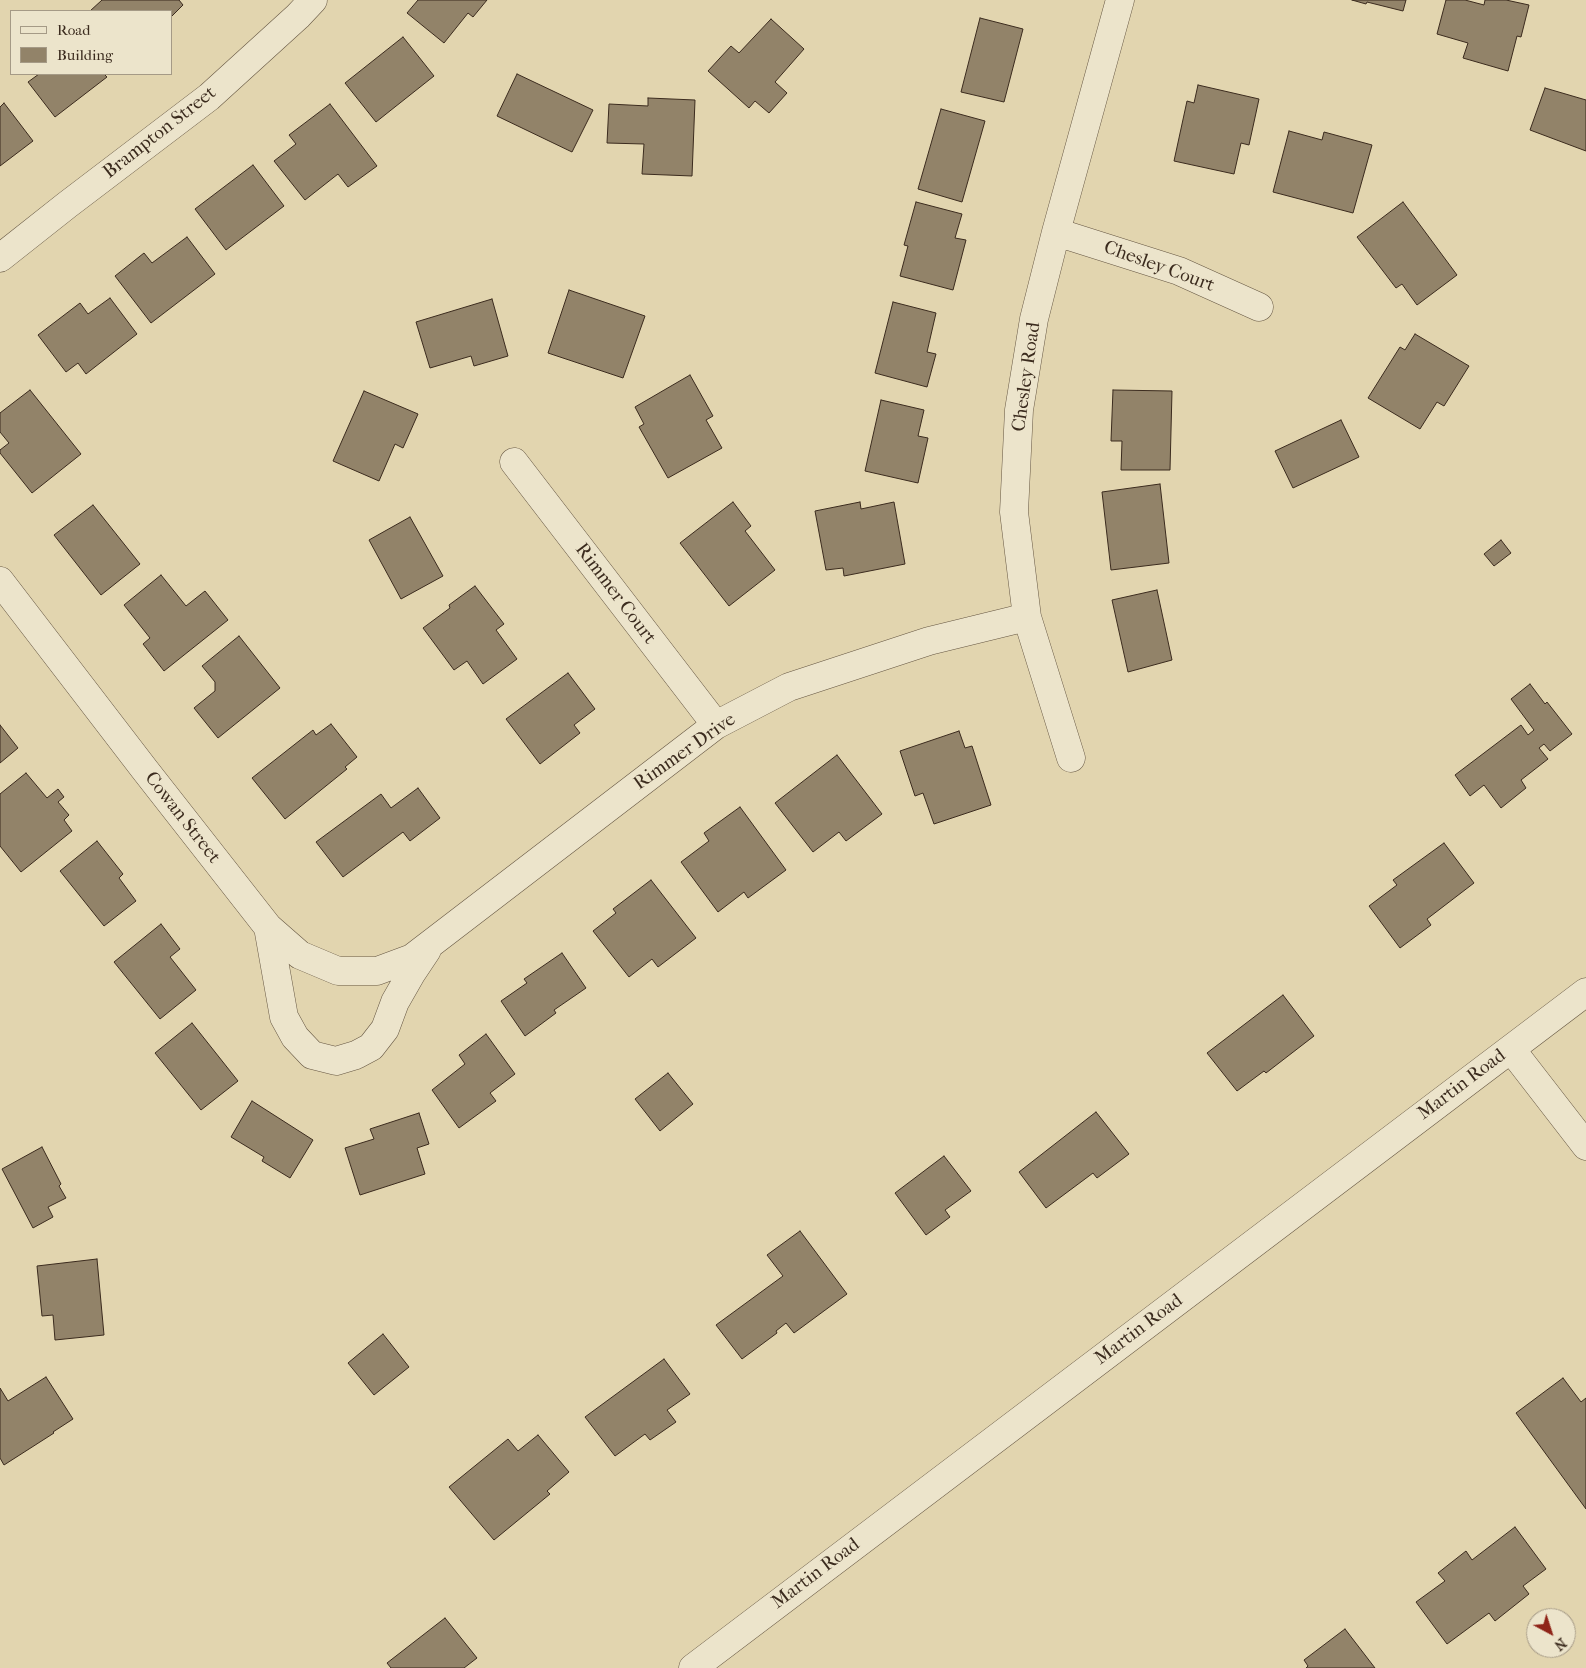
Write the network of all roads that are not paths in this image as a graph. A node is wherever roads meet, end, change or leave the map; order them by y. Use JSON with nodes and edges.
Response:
{"nodes":[{"id":1,"x":313,"y":0,"type":"edge"},
{"id":2,"x":1120,"y":0,"type":"edge"},
{"id":3,"x":1056,"y":232,"type":"junction"},
{"id":4,"x":0,"y":258,"type":"edge"},
{"id":5,"x":1259,"y":307,"type":"dead end"},
{"id":6,"x":514,"y":462,"type":"dead end"},
{"id":7,"x":0,"y":581,"type":"edge"},
{"id":8,"x":1027,"y":617,"type":"junction"},
{"id":9,"x":716,"y":726,"type":"junction"},
{"id":10,"x":1070,"y":758,"type":"dead end"},
{"id":11,"x":268,"y":927,"type":"junction"},
{"id":12,"x":422,"y":950,"type":"junction"},
{"id":13,"x":1586,"y":992,"type":"edge"},
{"id":14,"x":1511,"y":1049,"type":"junction"},
{"id":15,"x":1586,"y":1146,"type":"edge"},
{"id":16,"x":692,"y":1668,"type":"edge"}],
"edges":[{"from":1,"to":4,"type":"street","name":"Brampton Street"},
{"from":2,"to":3,"type":"street","name":"Chesley Road"},
{"from":3,"to":5,"type":"street","name":"Chesley Court"},
{"from":3,"to":8,"type":"street","name":"Chesley Road"},
{"from":6,"to":9,"type":"street","name":"Rimmer Court"},
{"from":7,"to":11,"type":"street","name":"Cowan Street"},
{"from":8,"to":9,"type":"street","name":"Rimmer Drive"},
{"from":8,"to":10,"type":"street","name":"Chesley Road"},
{"from":9,"to":12,"type":"street","name":"Rimmer Drive"},
{"from":11,"to":12,"type":"street","name":"Cowan Street"},
{"from":11,"to":12,"type":"street"},
{"from":13,"to":14,"type":"street","name":"Martin Road"},
{"from":14,"to":15,"type":"street"},
{"from":14,"to":16,"type":"street","name":"Martin Road"}]}
